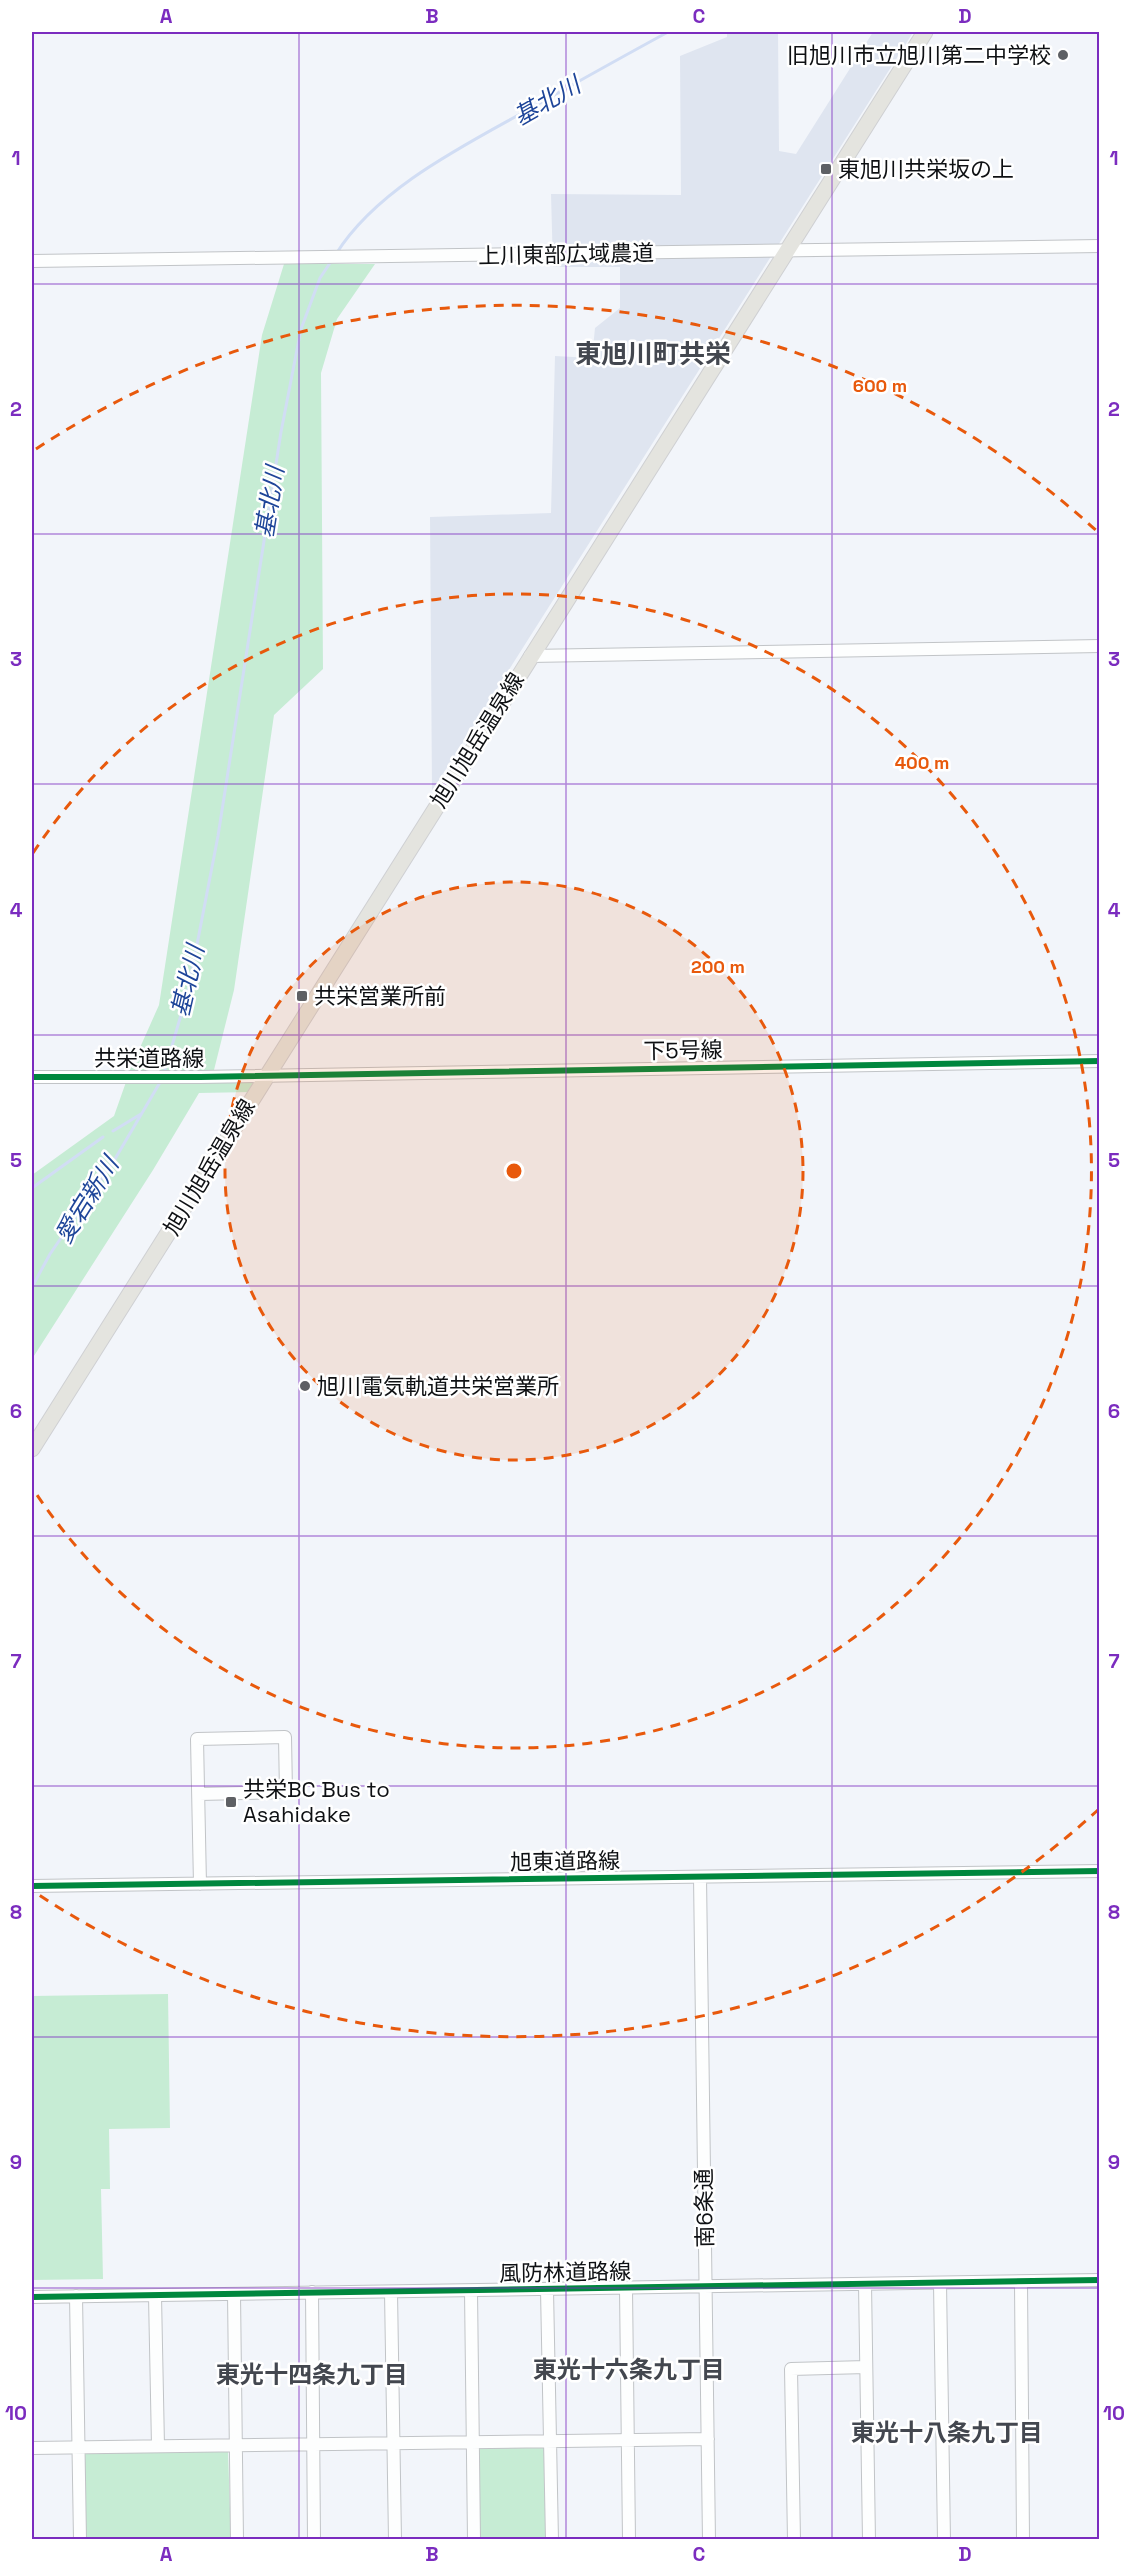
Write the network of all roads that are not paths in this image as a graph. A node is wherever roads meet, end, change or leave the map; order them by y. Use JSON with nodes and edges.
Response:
{"nodes":[{"id":1,"x":925,"y":32,"type":"edge"},
{"id":2,"x":1100,"y":246,"type":"edge"},
{"id":3,"x":787,"y":251,"type":"junction"},
{"id":4,"x":32,"y":261,"type":"edge"},
{"id":5,"x":1100,"y":646,"type":"edge"},
{"id":6,"x":530,"y":656,"type":"junction"},
{"id":7,"x":1100,"y":1061,"type":"edge"},
{"id":8,"x":266,"y":1074,"type":"junction"},
{"id":9,"x":32,"y":1077,"type":"edge"},
{"id":10,"x":32,"y":1449,"type":"edge"},
{"id":11,"x":199,"y":1794,"type":"junction"},
{"id":12,"x":1100,"y":1871,"type":"edge"},
{"id":13,"x":700,"y":1877,"type":"junction"},
{"id":14,"x":200,"y":1884,"type":"junction"},
{"id":15,"x":32,"y":1886,"type":"edge"},
{"id":16,"x":1100,"y":2280,"type":"edge"},
{"id":17,"x":1021,"y":2282,"type":"junction"},
{"id":18,"x":940,"y":2283,"type":"junction"},
{"id":19,"x":865,"y":2284,"type":"junction"},
{"id":20,"x":705,"y":2287,"type":"junction"},
{"id":21,"x":626,"y":2289,"type":"junction"},
{"id":22,"x":547,"y":2290,"type":"junction"},
{"id":23,"x":471,"y":2291,"type":"junction"},
{"id":24,"x":312,"y":2292,"type":"junction"},
{"id":25,"x":392,"y":2292,"type":"junction"},
{"id":26,"x":234,"y":2294,"type":"junction"},
{"id":27,"x":76,"y":2296,"type":"junction"},
{"id":28,"x":155,"y":2296,"type":"junction"},
{"id":29,"x":32,"y":2297,"type":"edge"},
{"id":30,"x":866,"y":2367,"type":"junction"},
{"id":31,"x":708,"y":2439,"type":"junction"},
{"id":32,"x":628,"y":2440,"type":"junction"},
{"id":33,"x":550,"y":2441,"type":"junction"},
{"id":34,"x":473,"y":2442,"type":"junction"},
{"id":35,"x":313,"y":2444,"type":"junction"},
{"id":36,"x":393,"y":2444,"type":"junction"},
{"id":37,"x":236,"y":2445,"type":"junction"},
{"id":38,"x":158,"y":2446,"type":"junction"},
{"id":39,"x":79,"y":2447,"type":"junction"},
{"id":40,"x":32,"y":2448,"type":"edge"},
{"id":41,"x":80,"y":2540,"type":"edge"},
{"id":42,"x":237,"y":2540,"type":"edge"},
{"id":43,"x":314,"y":2540,"type":"edge"},
{"id":44,"x":395,"y":2540,"type":"edge"},
{"id":45,"x":474,"y":2540,"type":"edge"},
{"id":46,"x":552,"y":2540,"type":"edge"},
{"id":47,"x":629,"y":2540,"type":"edge"},
{"id":48,"x":709,"y":2540,"type":"edge"},
{"id":49,"x":794,"y":2540,"type":"edge"},
{"id":50,"x":869,"y":2540,"type":"edge"},
{"id":51,"x":944,"y":2540,"type":"edge"},
{"id":52,"x":1023,"y":2540,"type":"edge"}],
"edges":[{"from":1,"to":3,"type":"main road","name":"旭川旭岳温泉線"},
{"from":2,"to":3,"type":"street","name":"上川東部広域農道"},
{"from":3,"to":4,"type":"street","name":"上川東部広域農道"},
{"from":3,"to":6,"type":"main road","name":"旭川旭岳温泉線"},
{"from":5,"to":6,"type":"street"},
{"from":6,"to":8,"type":"main road","name":"旭川旭岳温泉線"},
{"from":7,"to":8,"type":"street","name":"下5号線"},
{"from":8,"to":9,"type":"street","name":"共栄道路線"},
{"from":8,"to":10,"type":"main road","name":"旭川旭岳温泉線"},
{"from":11,"to":11,"type":"street"},
{"from":11,"to":14,"type":"street"},
{"from":12,"to":13,"type":"street","name":"旭東道路線"},
{"from":13,"to":14,"type":"street","name":"旭東道路線"},
{"from":13,"to":20,"type":"street","name":"南6条通"},
{"from":14,"to":15,"type":"street","name":"旭東道路線"},
{"from":16,"to":17,"type":"street","name":"風防林道路線"},
{"from":17,"to":18,"type":"street","name":"風防林道路線"},
{"from":17,"to":52,"type":"street"},
{"from":18,"to":19,"type":"street","name":"風防林道路線"},
{"from":18,"to":51,"type":"street"},
{"from":19,"to":20,"type":"street","name":"風防林道路線"},
{"from":19,"to":30,"type":"street"},
{"from":20,"to":21,"type":"street","name":"風防林道路線"},
{"from":20,"to":31,"type":"street","name":"南6条通"},
{"from":21,"to":22,"type":"street","name":"風防林道路線"},
{"from":21,"to":32,"type":"street"},
{"from":22,"to":23,"type":"street","name":"風防林道路線"},
{"from":22,"to":33,"type":"street"},
{"from":23,"to":25,"type":"street","name":"風防林道路線"},
{"from":23,"to":34,"type":"street"},
{"from":24,"to":25,"type":"street","name":"風防林道路線"},
{"from":24,"to":26,"type":"street","name":"風防林道路線"},
{"from":24,"to":35,"type":"street"},
{"from":25,"to":36,"type":"street"},
{"from":26,"to":28,"type":"street","name":"風防林道路線"},
{"from":26,"to":37,"type":"street"},
{"from":27,"to":28,"type":"street","name":"風防林道路線"},
{"from":27,"to":29,"type":"street","name":"風防林道路線"},
{"from":27,"to":39,"type":"street"},
{"from":28,"to":38,"type":"street"},
{"from":30,"to":49,"type":"street"},
{"from":30,"to":50,"type":"street"},
{"from":31,"to":32,"type":"street"},
{"from":31,"to":48,"type":"street","name":"南6条通"},
{"from":32,"to":33,"type":"street"},
{"from":32,"to":47,"type":"street"},
{"from":33,"to":34,"type":"street"},
{"from":33,"to":46,"type":"street"},
{"from":34,"to":36,"type":"street"},
{"from":34,"to":45,"type":"street"},
{"from":35,"to":36,"type":"street"},
{"from":35,"to":37,"type":"street"},
{"from":35,"to":43,"type":"street"},
{"from":36,"to":44,"type":"street"},
{"from":37,"to":38,"type":"street"},
{"from":37,"to":42,"type":"street"},
{"from":38,"to":39,"type":"street"},
{"from":39,"to":40,"type":"street"},
{"from":39,"to":41,"type":"street"}]}
